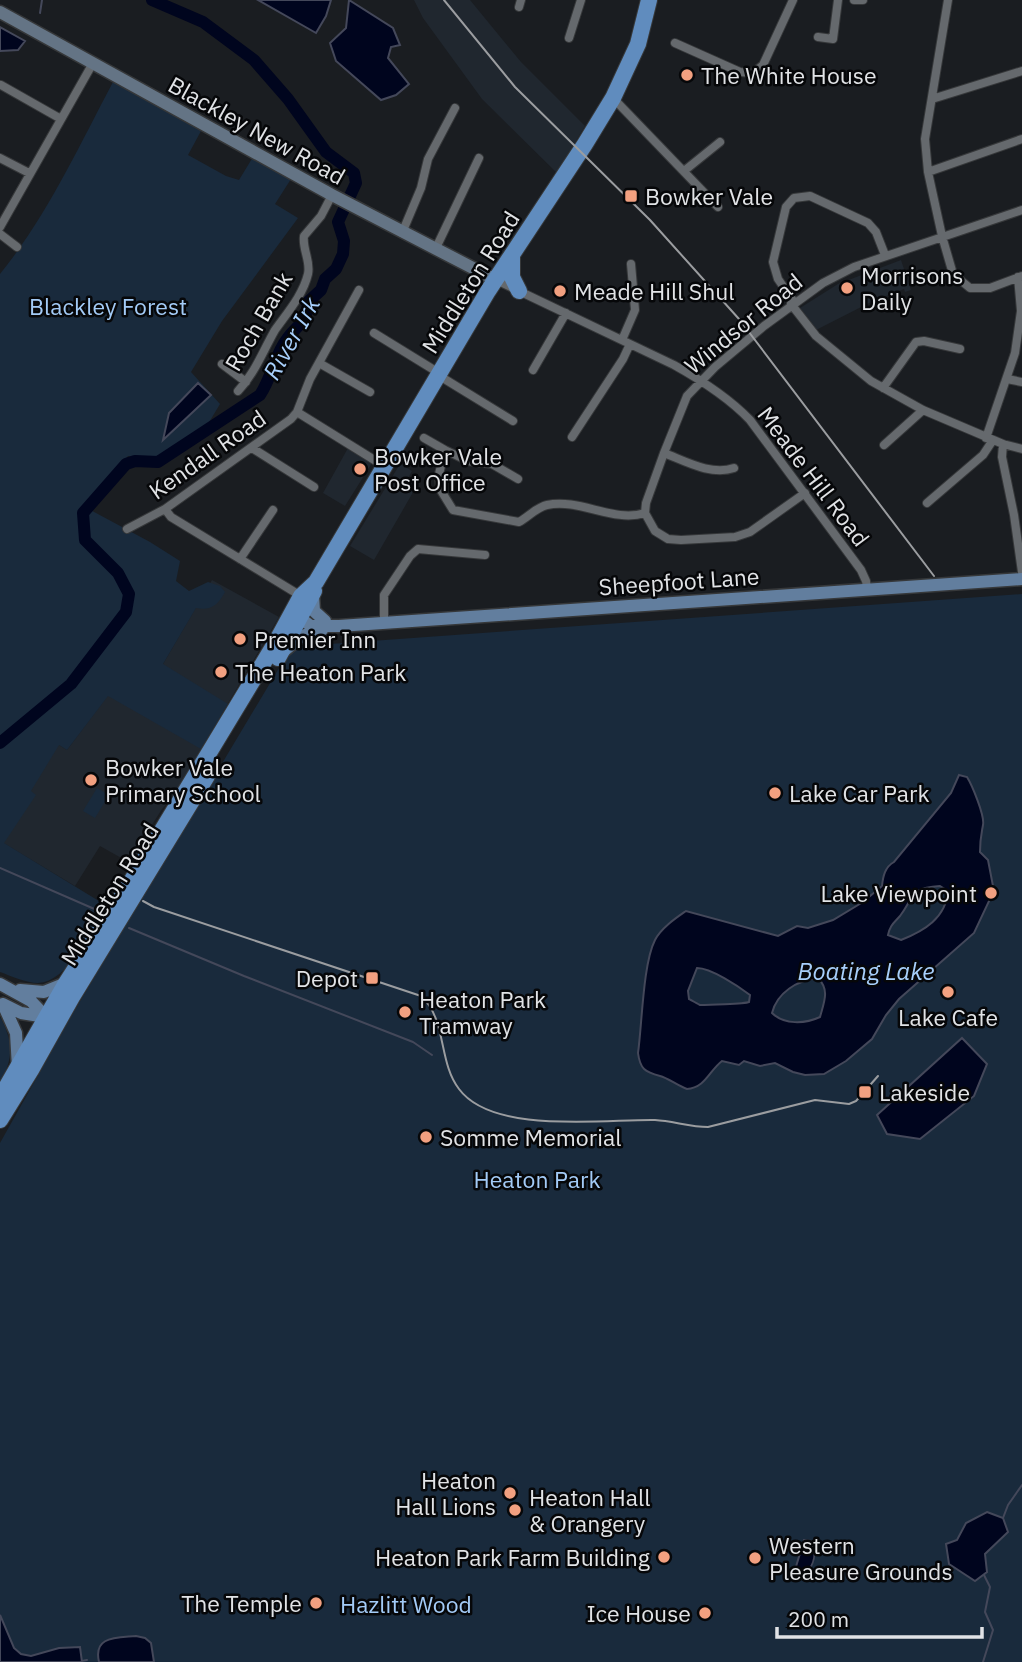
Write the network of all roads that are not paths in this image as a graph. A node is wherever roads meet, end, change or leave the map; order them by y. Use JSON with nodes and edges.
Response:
{"nodes":[{"id":1,"x":581,"y":0,"type":"edge"},
{"id":2,"x":793,"y":0,"type":"edge"},
{"id":3,"x":838,"y":0,"type":"edge"},
{"id":4,"x":854,"y":0,"type":"edge"},
{"id":5,"x":863,"y":0,"type":"edge"},
{"id":6,"x":948,"y":0,"type":"edge"},
{"id":7,"x":646,"y":1,"type":"edge"},
{"id":8,"x":0,"y":12,"type":"edge"},
{"id":9,"x":818,"y":37,"type":"dead end"},
{"id":10,"x":569,"y":38,"type":"dead end"},
{"id":11,"x":675,"y":43,"type":"dead end"},
{"id":12,"x":93,"y":63,"type":"junction"},
{"id":13,"x":1022,"y":71,"type":"edge"},
{"id":14,"x":1,"y":85,"type":"edge"},
{"id":15,"x":613,"y":98,"type":"junction"},
{"id":16,"x":932,"y":99,"type":"junction"},
{"id":17,"x":455,"y":108,"type":"dead end"},
{"id":18,"x":61,"y":119,"type":"junction"},
{"id":19,"x":1022,"y":139,"type":"edge"},
{"id":20,"x":720,"y":142,"type":"dead end"},
{"id":21,"x":0,"y":158,"type":"edge"},
{"id":22,"x":479,"y":158,"type":"dead end"},
{"id":23,"x":684,"y":171,"type":"junction"},
{"id":24,"x":928,"y":172,"type":"junction"},
{"id":25,"x":29,"y":173,"type":"junction"},
{"id":26,"x":337,"y":198,"type":"junction"},
{"id":27,"x":718,"y":207,"type":"dead end"},
{"id":28,"x":1022,"y":210,"type":"edge"},
{"id":29,"x":0,"y":226,"type":"edge"},
{"id":30,"x":402,"y":233,"type":"junction"},
{"id":31,"x":0,"y":234,"type":"edge"},
{"id":32,"x":942,"y":236,"type":"junction"},
{"id":33,"x":17,"y":247,"type":"dead end"},
{"id":34,"x":435,"y":250,"type":"junction"},
{"id":35,"x":885,"y":255,"type":"junction"},
{"id":36,"x":512,"y":257,"type":"junction"},
{"id":37,"x":631,"y":264,"type":"dead end"},
{"id":38,"x":1020,"y":277,"type":"edge"},
{"id":39,"x":496,"y":281,"type":"junction"},
{"id":40,"x":359,"y":290,"type":"dead end"},
{"id":41,"x":519,"y":291,"type":"junction"},
{"id":42,"x":793,"y":303,"type":"junction"},
{"id":43,"x":566,"y":313,"type":"junction"},
{"id":44,"x":1021,"y":327,"type":"edge"},
{"id":45,"x":374,"y":334,"type":"dead end"},
{"id":46,"x":626,"y":342,"type":"junction"},
{"id":47,"x":960,"y":349,"type":"dead end"},
{"id":48,"x":319,"y":363,"type":"junction"},
{"id":49,"x":222,"y":364,"type":"dead end"},
{"id":50,"x":533,"y":370,"type":"dead end"},
{"id":51,"x":439,"y":374,"type":"junction"},
{"id":52,"x":1007,"y":379,"type":"junction"},
{"id":53,"x":701,"y":381,"type":"junction"},
{"id":54,"x":246,"y":382,"type":"junction"},
{"id":55,"x":1022,"y":382,"type":"edge"},
{"id":56,"x":883,"y":388,"type":"junction"},
{"id":57,"x":238,"y":391,"type":"dead end"},
{"id":58,"x":370,"y":393,"type":"dead end"},
{"id":59,"x":923,"y":410,"type":"junction"},
{"id":60,"x":296,"y":412,"type":"junction"},
{"id":61,"x":513,"y":421,"type":"dead end"},
{"id":62,"x":572,"y":437,"type":"dead end"},
{"id":63,"x":424,"y":438,"type":"dead end"},
{"id":64,"x":989,"y":439,"type":"junction"},
{"id":65,"x":1003,"y":444,"type":"junction"},
{"id":66,"x":884,"y":445,"type":"dead end"},
{"id":67,"x":252,"y":448,"type":"junction"},
{"id":68,"x":1022,"y":449,"type":"edge"},
{"id":69,"x":445,"y":450,"type":"junction"},
{"id":70,"x":664,"y":453,"type":"junction"},
{"id":71,"x":384,"y":466,"type":"junction"},
{"id":72,"x":734,"y":468,"type":"dead end"},
{"id":73,"x":518,"y":479,"type":"dead end"},
{"id":74,"x":314,"y":487,"type":"dead end"},
{"id":75,"x":805,"y":493,"type":"junction"},
{"id":76,"x":927,"y":503,"type":"dead end"},
{"id":77,"x":165,"y":509,"type":"junction"},
{"id":78,"x":273,"y":510,"type":"dead end"},
{"id":79,"x":645,"y":513,"type":"junction"},
{"id":80,"x":127,"y":529,"type":"dead end"},
{"id":81,"x":485,"y":555,"type":"dead end"},
{"id":82,"x":240,"y":559,"type":"junction"},
{"id":83,"x":1022,"y":572,"type":"edge"},
{"id":84,"x":1022,"y":579,"type":"edge"},
{"id":85,"x":867,"y":588,"type":"junction"},
{"id":86,"x":305,"y":599,"type":"junction"},
{"id":87,"x":325,"y":621,"type":"junction"},
{"id":88,"x":384,"y":623,"type":"junction"},
{"id":89,"x":340,"y":626,"type":"junction"},
{"id":90,"x":278,"y":648,"type":"junction"},
{"id":91,"x":6,"y":987,"type":"edge"},
{"id":92,"x":69,"y":990,"type":"junction"},
{"id":93,"x":1,"y":1003,"type":"edge"},
{"id":94,"x":46,"y":1017,"type":"junction"},
{"id":95,"x":45,"y":1046,"type":"junction"},
{"id":96,"x":18,"y":1069,"type":"junction"},
{"id":97,"x":0,"y":1098,"type":"edge"},
{"id":98,"x":0,"y":1121,"type":"edge"}],
"edges":[{"from":1,"to":10,"type":"street"},
{"from":2,"to":11,"type":"street"},
{"from":3,"to":9,"type":"street"},
{"from":4,"to":5,"type":"street"},
{"from":6,"to":16,"type":"street"},
{"from":7,"to":15,"type":"highway","name":"Middleton Road"},
{"from":8,"to":12,"type":"street","name":"Blackley New Road"},
{"from":12,"to":18,"type":"street"},
{"from":12,"to":26,"type":"street","name":"Blackley New Road"},
{"from":13,"to":16,"type":"street"},
{"from":14,"to":18,"type":"street"},
{"from":15,"to":23,"type":"street"},
{"from":15,"to":36,"type":"highway","name":"Middleton Road"},
{"from":16,"to":24,"type":"street"},
{"from":17,"to":30,"type":"street"},
{"from":18,"to":25,"type":"street"},
{"from":19,"to":24,"type":"street"},
{"from":20,"to":23,"type":"street"},
{"from":21,"to":25,"type":"street"},
{"from":22,"to":34,"type":"street"},
{"from":23,"to":27,"type":"street"},
{"from":24,"to":32,"type":"street"},
{"from":25,"to":29,"type":"street"},
{"from":26,"to":30,"type":"street","name":"Blackley New Road"},
{"from":26,"to":54,"type":"street","name":"Roch Bank"},
{"from":28,"to":32,"type":"street","name":"Windsor Road"},
{"from":30,"to":34,"type":"street","name":"Blackley New Road"},
{"from":31,"to":33,"type":"street"},
{"from":32,"to":35,"type":"street","name":"Windsor Road"},
{"from":32,"to":38,"type":"street"},
{"from":34,"to":39,"type":"street","name":"Blackley New Road"},
{"from":35,"to":42,"type":"street","name":"Windsor Road"},
{"from":35,"to":42,"type":"street"},
{"from":36,"to":39,"type":"highway","name":"Middleton Road"},
{"from":36,"to":41,"type":"highway"},
{"from":37,"to":46,"type":"street"},
{"from":38,"to":44,"type":"street"},
{"from":39,"to":41,"type":"street","name":"Meade Hill Road"},
{"from":39,"to":51,"type":"highway","name":"Middleton Road"},
{"from":40,"to":48,"type":"street","name":"Kendall Road"},
{"from":41,"to":43,"type":"street","name":"Meade Hill Road"},
{"from":42,"to":53,"type":"street","name":"Windsor Road"},
{"from":42,"to":56,"type":"street"},
{"from":43,"to":46,"type":"street","name":"Meade Hill Road"},
{"from":43,"to":50,"type":"street"},
{"from":44,"to":52,"type":"street"},
{"from":45,"to":51,"type":"street"},
{"from":46,"to":53,"type":"street","name":"Meade Hill Road"},
{"from":46,"to":62,"type":"street"},
{"from":47,"to":56,"type":"street"},
{"from":48,"to":58,"type":"street"},
{"from":48,"to":60,"type":"street","name":"Kendall Road"},
{"from":49,"to":54,"type":"street"},
{"from":51,"to":61,"type":"street"},
{"from":51,"to":71,"type":"highway","name":"Middleton Road"},
{"from":52,"to":55,"type":"street"},
{"from":52,"to":64,"type":"street"},
{"from":53,"to":70,"type":"street","name":"Windsor Road"},
{"from":53,"to":75,"type":"street","name":"Meade Hill Road"},
{"from":54,"to":57,"type":"street","name":"Roch Bank"},
{"from":56,"to":59,"type":"street"},
{"from":59,"to":64,"type":"street"},
{"from":59,"to":66,"type":"street"},
{"from":60,"to":67,"type":"street","name":"Kendall Road"},
{"from":60,"to":71,"type":"street"},
{"from":63,"to":69,"type":"street"},
{"from":64,"to":65,"type":"street"},
{"from":64,"to":76,"type":"street"},
{"from":65,"to":68,"type":"street"},
{"from":65,"to":83,"type":"street"},
{"from":67,"to":74,"type":"street"},
{"from":67,"to":77,"type":"street","name":"Kendall Road"},
{"from":69,"to":73,"type":"street"},
{"from":69,"to":79,"type":"street"},
{"from":70,"to":72,"type":"street"},
{"from":70,"to":79,"type":"street","name":"Windsor Road"},
{"from":71,"to":86,"type":"highway","name":"Middleton Road"},
{"from":75,"to":79,"type":"street"},
{"from":75,"to":85,"type":"street","name":"Meade Hill Road"},
{"from":77,"to":80,"type":"street","name":"Kendall Road"},
{"from":77,"to":82,"type":"street"},
{"from":78,"to":82,"type":"street"},
{"from":81,"to":88,"type":"street"},
{"from":82,"to":86,"type":"street"},
{"from":84,"to":85,"type":"main road","name":"Sheepfoot Lane"},
{"from":85,"to":88,"type":"main road","name":"Sheepfoot Lane"},
{"from":86,"to":87,"type":"main road","name":"Sheepfoot Lane"},
{"from":86,"to":87,"type":"main road"},
{"from":86,"to":89,"type":"main road","name":"Sheepfoot Lane"},
{"from":86,"to":90,"type":"highway","name":"Middleton Road"},
{"from":87,"to":89,"type":"main road","name":"Sheepfoot Lane"},
{"from":88,"to":89,"type":"main road","name":"Sheepfoot Lane"},
{"from":89,"to":90,"type":"main road","name":"Sheepfoot Lane"},
{"from":90,"to":92,"type":"highway","name":"Middleton Road"},
{"from":91,"to":92,"type":"main road"},
{"from":91,"to":94,"type":"main road"},
{"from":92,"to":94,"type":"highway","name":"Middleton Road"},
{"from":92,"to":95,"type":"highway","name":"Middleton Road"},
{"from":93,"to":94,"type":"main road"},
{"from":93,"to":96,"type":"main road"},
{"from":94,"to":95,"type":"main road"},
{"from":94,"to":96,"type":"highway","name":"Middleton Road"},
{"from":95,"to":98,"type":"highway","name":"Middleton Road"},
{"from":96,"to":97,"type":"highway","name":"Middleton Road"}]}
